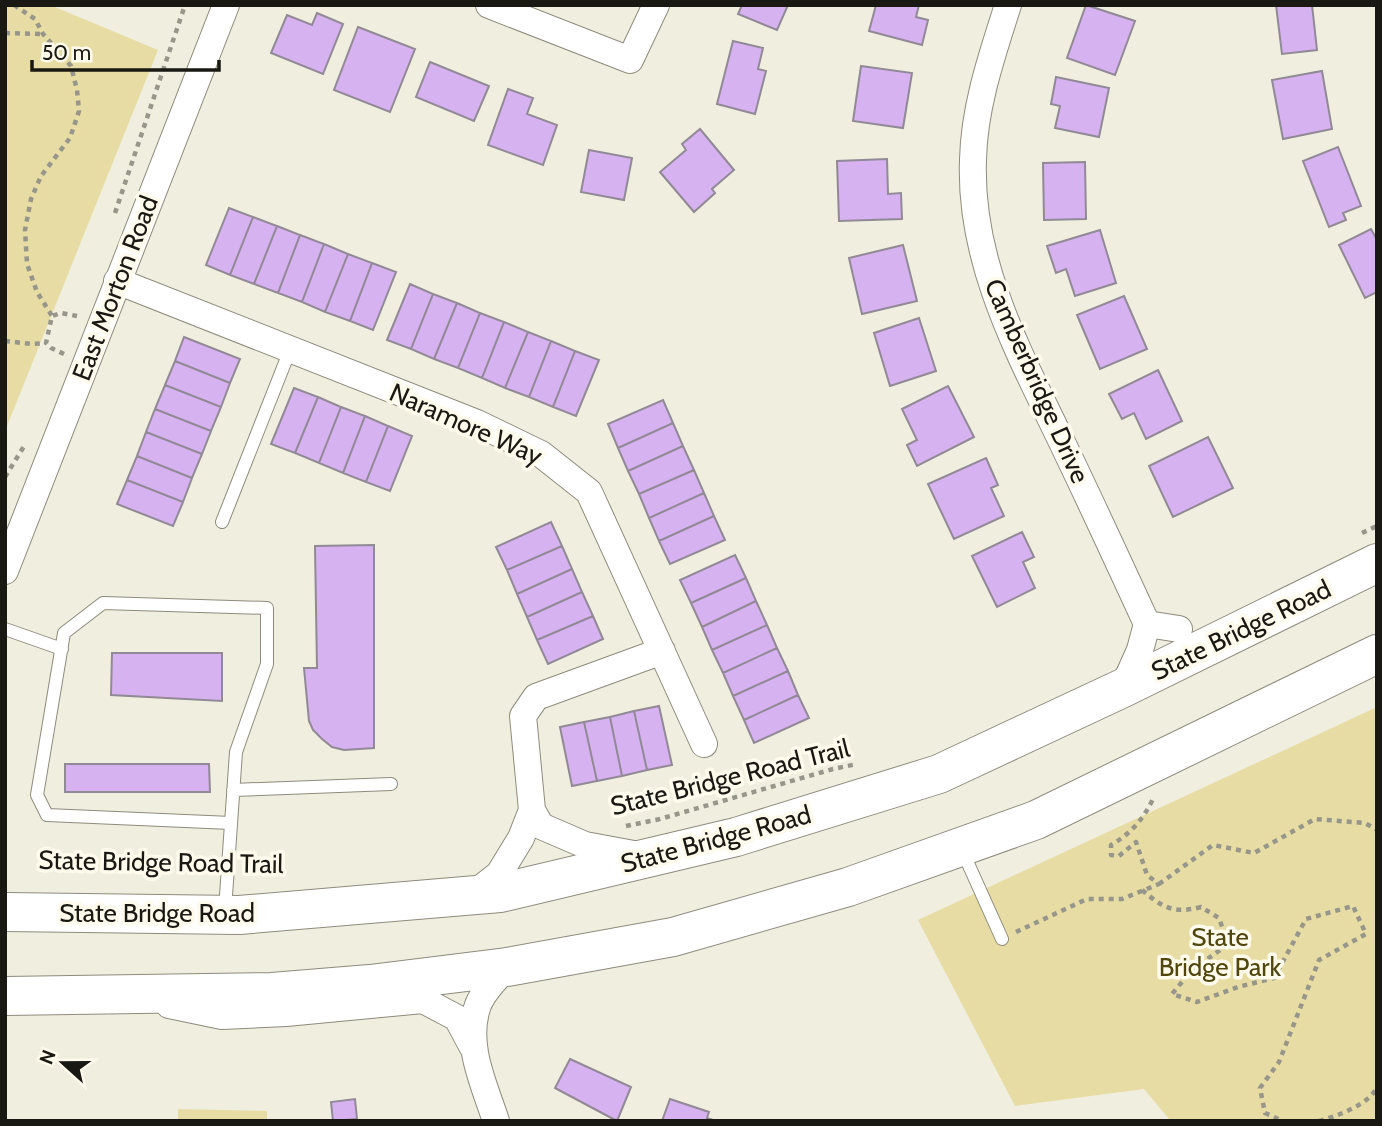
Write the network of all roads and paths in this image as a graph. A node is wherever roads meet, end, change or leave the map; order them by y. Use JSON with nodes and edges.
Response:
{"nodes":[{"id":1,"x":14,"y":5,"type":"edge"},
{"id":2,"x":184,"y":5,"type":"edge"},
{"id":3,"x":226,"y":5,"type":"edge"},
{"id":4,"x":489,"y":5,"type":"edge"},
{"id":5,"x":656,"y":5,"type":"edge"},
{"id":6,"x":1008,"y":5,"type":"edge"},
{"id":7,"x":5,"y":33,"type":"edge"},
{"id":8,"x":43,"y":34,"type":"junction"},
{"id":9,"x":112,"y":221,"type":"dead end"},
{"id":10,"x":117,"y":281,"type":"junction"},
{"id":11,"x":82,"y":304,"type":"dead end"},
{"id":12,"x":52,"y":316,"type":"junction"},
{"id":13,"x":77,"y":316,"type":"junction"},
{"id":14,"x":73,"y":329,"type":"dead end"},
{"id":15,"x":5,"y":341,"type":"edge"},
{"id":16,"x":68,"y":341,"type":"dead end"},
{"id":17,"x":46,"y":343,"type":"junction"},
{"id":18,"x":290,"y":350,"type":"junction"},
{"id":19,"x":64,"y":354,"type":"junction"},
{"id":20,"x":60,"y":365,"type":"dead end"},
{"id":21,"x":32,"y":433,"type":"dead end"},
{"id":22,"x":5,"y":477,"type":"edge"},
{"id":23,"x":222,"y":522,"type":"dead end"},
{"id":24,"x":1377,"y":526,"type":"edge"},
{"id":25,"x":1369,"y":549,"type":"edge"},
{"id":26,"x":5,"y":571,"type":"edge"},
{"id":27,"x":1163,"y":626,"type":"junction"},
{"id":28,"x":5,"y":629,"type":"edge"},
{"id":29,"x":62,"y":649,"type":"junction"},
{"id":30,"x":662,"y":651,"type":"junction"},
{"id":31,"x":1377,"y":654,"type":"edge"},
{"id":32,"x":1123,"y":688,"type":"junction"},
{"id":33,"x":704,"y":744,"type":"dead end"},
{"id":34,"x":858,"y":764,"type":"dead end"},
{"id":35,"x":391,"y":784,"type":"dead end"},
{"id":36,"x":233,"y":790,"type":"junction"},
{"id":37,"x":1157,"y":792,"type":"dead end"},
{"id":38,"x":533,"y":810,"type":"junction"},
{"id":39,"x":231,"y":823,"type":"junction"},
{"id":40,"x":625,"y":826,"type":"dead end"},
{"id":41,"x":1377,"y":830,"type":"edge"},
{"id":42,"x":960,"y":847,"type":"junction"},
{"id":43,"x":651,"y":858,"type":"junction"},
{"id":44,"x":1158,"y":884,"type":"junction"},
{"id":45,"x":1142,"y":890,"type":"junction"},
{"id":46,"x":470,"y":896,"type":"junction"},
{"id":47,"x":5,"y":912,"type":"edge"},
{"id":48,"x":224,"y":915,"type":"junction"},
{"id":49,"x":1002,"y":939,"type":"joint"},
{"id":50,"x":508,"y":967,"type":"junction"},
{"id":51,"x":153,"y":995,"type":"junction"},
{"id":52,"x":5,"y":996,"type":"edge"},
{"id":53,"x":472,"y":1046,"type":"junction"},
{"id":54,"x":1377,"y":1087,"type":"edge"},
{"id":55,"x":496,"y":1121,"type":"edge"},
{"id":56,"x":1283,"y":1121,"type":"edge"},
{"id":57,"x":1319,"y":1121,"type":"edge"}],
"edges":[{"from":1,"to":8,"type":"path"},
{"from":2,"to":9,"type":"path"},
{"from":3,"to":10,"type":"street","name":"East Morton Road"},
{"from":4,"to":5,"type":"street"},
{"from":6,"to":27,"type":"street","name":"Camberbridge Drive"},
{"from":7,"to":8,"type":"path"},
{"from":8,"to":12,"type":"path"},
{"from":10,"to":18,"type":"street","name":"Naramore Way"},
{"from":10,"to":26,"type":"street","name":"East Morton Road"},
{"from":11,"to":13,"type":"path"},
{"from":12,"to":13,"type":"path"},
{"from":12,"to":17,"type":"path"},
{"from":13,"to":14,"type":"path"},
{"from":15,"to":17,"type":"path"},
{"from":16,"to":19,"type":"path"},
{"from":17,"to":19,"type":"path"},
{"from":18,"to":23,"type":"lane"},
{"from":18,"to":30,"type":"street","name":"Naramore Way"},
{"from":19,"to":20,"type":"path"},
{"from":21,"to":22,"type":"path"},
{"from":24,"to":25,"type":"path"},
{"from":25,"to":27,"type":"highway","name":"State Bridge Road"},
{"from":25,"to":32,"type":"highway","name":"State Bridge Road"},
{"from":27,"to":32,"type":"street"},
{"from":28,"to":29,"type":"lane"},
{"from":29,"to":36,"type":"lane"},
{"from":29,"to":39,"type":"lane"},
{"from":30,"to":33,"type":"street","name":"Naramore Way"},
{"from":30,"to":38,"type":"street"},
{"from":31,"to":42,"type":"highway"},
{"from":32,"to":43,"type":"highway","name":"State Bridge Road"},
{"from":34,"to":40,"type":"path","name":"State Bridge Road Trail"},
{"from":35,"to":36,"type":"lane"},
{"from":36,"to":39,"type":"lane"},
{"from":37,"to":44,"type":"path"},
{"from":38,"to":43,"type":"street"},
{"from":38,"to":46,"type":"street"},
{"from":39,"to":48,"type":"lane"},
{"from":41,"to":44,"type":"path"},
{"from":42,"to":49,"type":"lane"},
{"from":42,"to":50,"type":"highway"},
{"from":43,"to":46,"type":"highway","name":"State Bridge Road"},
{"from":44,"to":45,"type":"path"},
{"from":45,"to":49,"type":"path"},
{"from":45,"to":56,"type":"path"},
{"from":46,"to":48,"type":"highway","name":"State Bridge Road"},
{"from":47,"to":48,"type":"highway","name":"State Bridge Road"},
{"from":50,"to":51,"type":"highway"},
{"from":50,"to":53,"type":"street"},
{"from":51,"to":52,"type":"highway"},
{"from":51,"to":53,"type":"street"},
{"from":53,"to":55,"type":"street"},
{"from":54,"to":57,"type":"path"}]}
